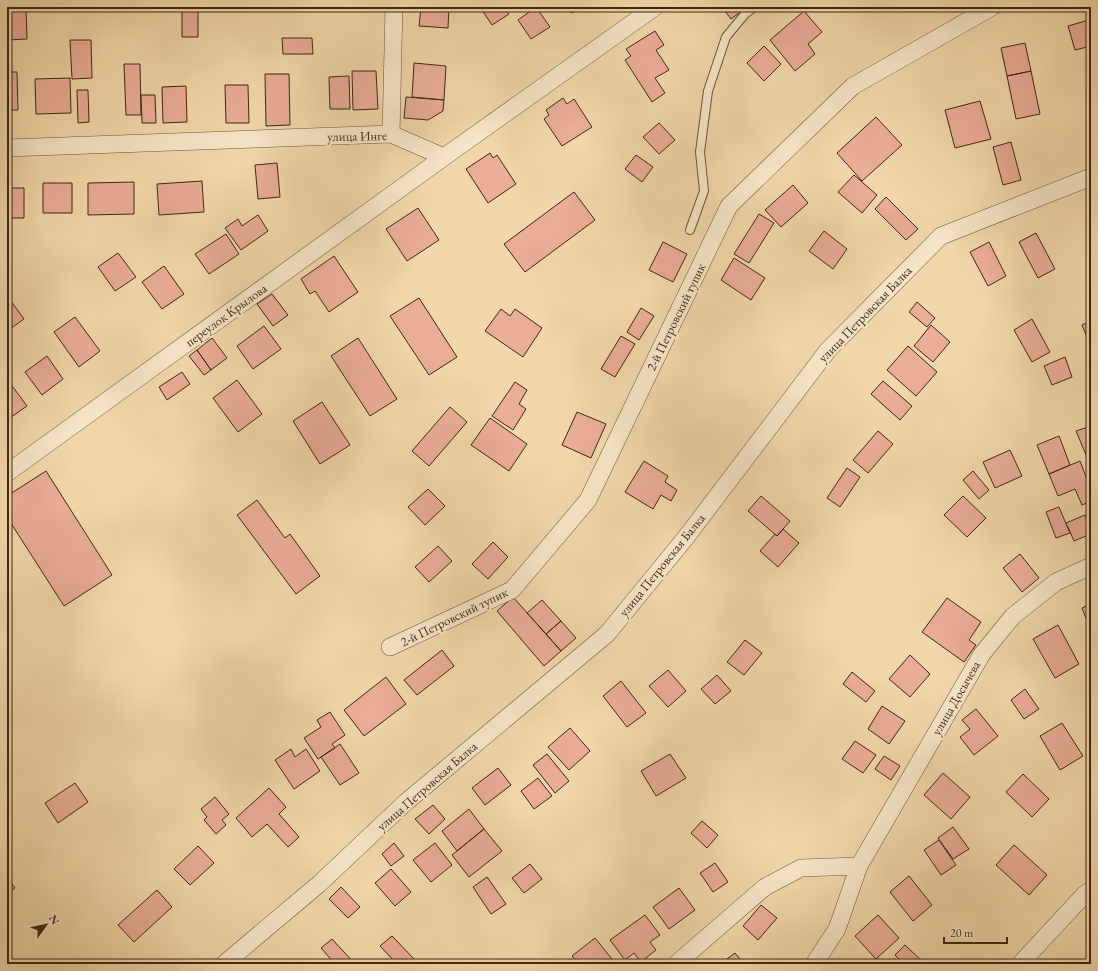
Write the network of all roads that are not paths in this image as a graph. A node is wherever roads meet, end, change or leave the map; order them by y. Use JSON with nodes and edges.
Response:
{"nodes":[{"id":1,"x":394,"y":7,"type":"edge"},
{"id":2,"x":655,"y":7,"type":"edge"},
{"id":3,"x":754,"y":7,"type":"edge"},
{"id":4,"x":992,"y":7,"type":"edge"},
{"id":5,"x":391,"y":134,"type":"junction"},
{"id":6,"x":7,"y":148,"type":"edge"},
{"id":7,"x":444,"y":157,"type":"junction"},
{"id":8,"x":1091,"y":177,"type":"edge"},
{"id":9,"x":690,"y":230,"type":"dead end"},
{"id":10,"x":7,"y":473,"type":"edge"},
{"id":11,"x":1091,"y":566,"type":"edge"},
{"id":12,"x":390,"y":647,"type":"dead end"},
{"id":13,"x":859,"y":866,"type":"junction"},
{"id":14,"x":1091,"y":890,"type":"edge"},
{"id":15,"x":224,"y":964,"type":"edge"},
{"id":16,"x":676,"y":964,"type":"edge"},
{"id":17,"x":814,"y":964,"type":"edge"},
{"id":18,"x":1020,"y":964,"type":"edge"}],
"edges":[{"from":1,"to":5,"type":"street"},
{"from":2,"to":7,"type":"street"},
{"from":3,"to":9,"type":"lane"},
{"from":4,"to":12,"type":"street","name":"2-й Петровский тупик"},
{"from":5,"to":6,"type":"street","name":"улица Инге"},
{"from":5,"to":7,"type":"street","name":"улица Инге"},
{"from":7,"to":10,"type":"street","name":"переулок Крылова"},
{"from":8,"to":15,"type":"street","name":"улица Петровская Балка"},
{"from":11,"to":13,"type":"street","name":"улица Досычева"},
{"from":13,"to":16,"type":"street"},
{"from":13,"to":17,"type":"street","name":"улица Досычева"},
{"from":14,"to":18,"type":"street"}]}
